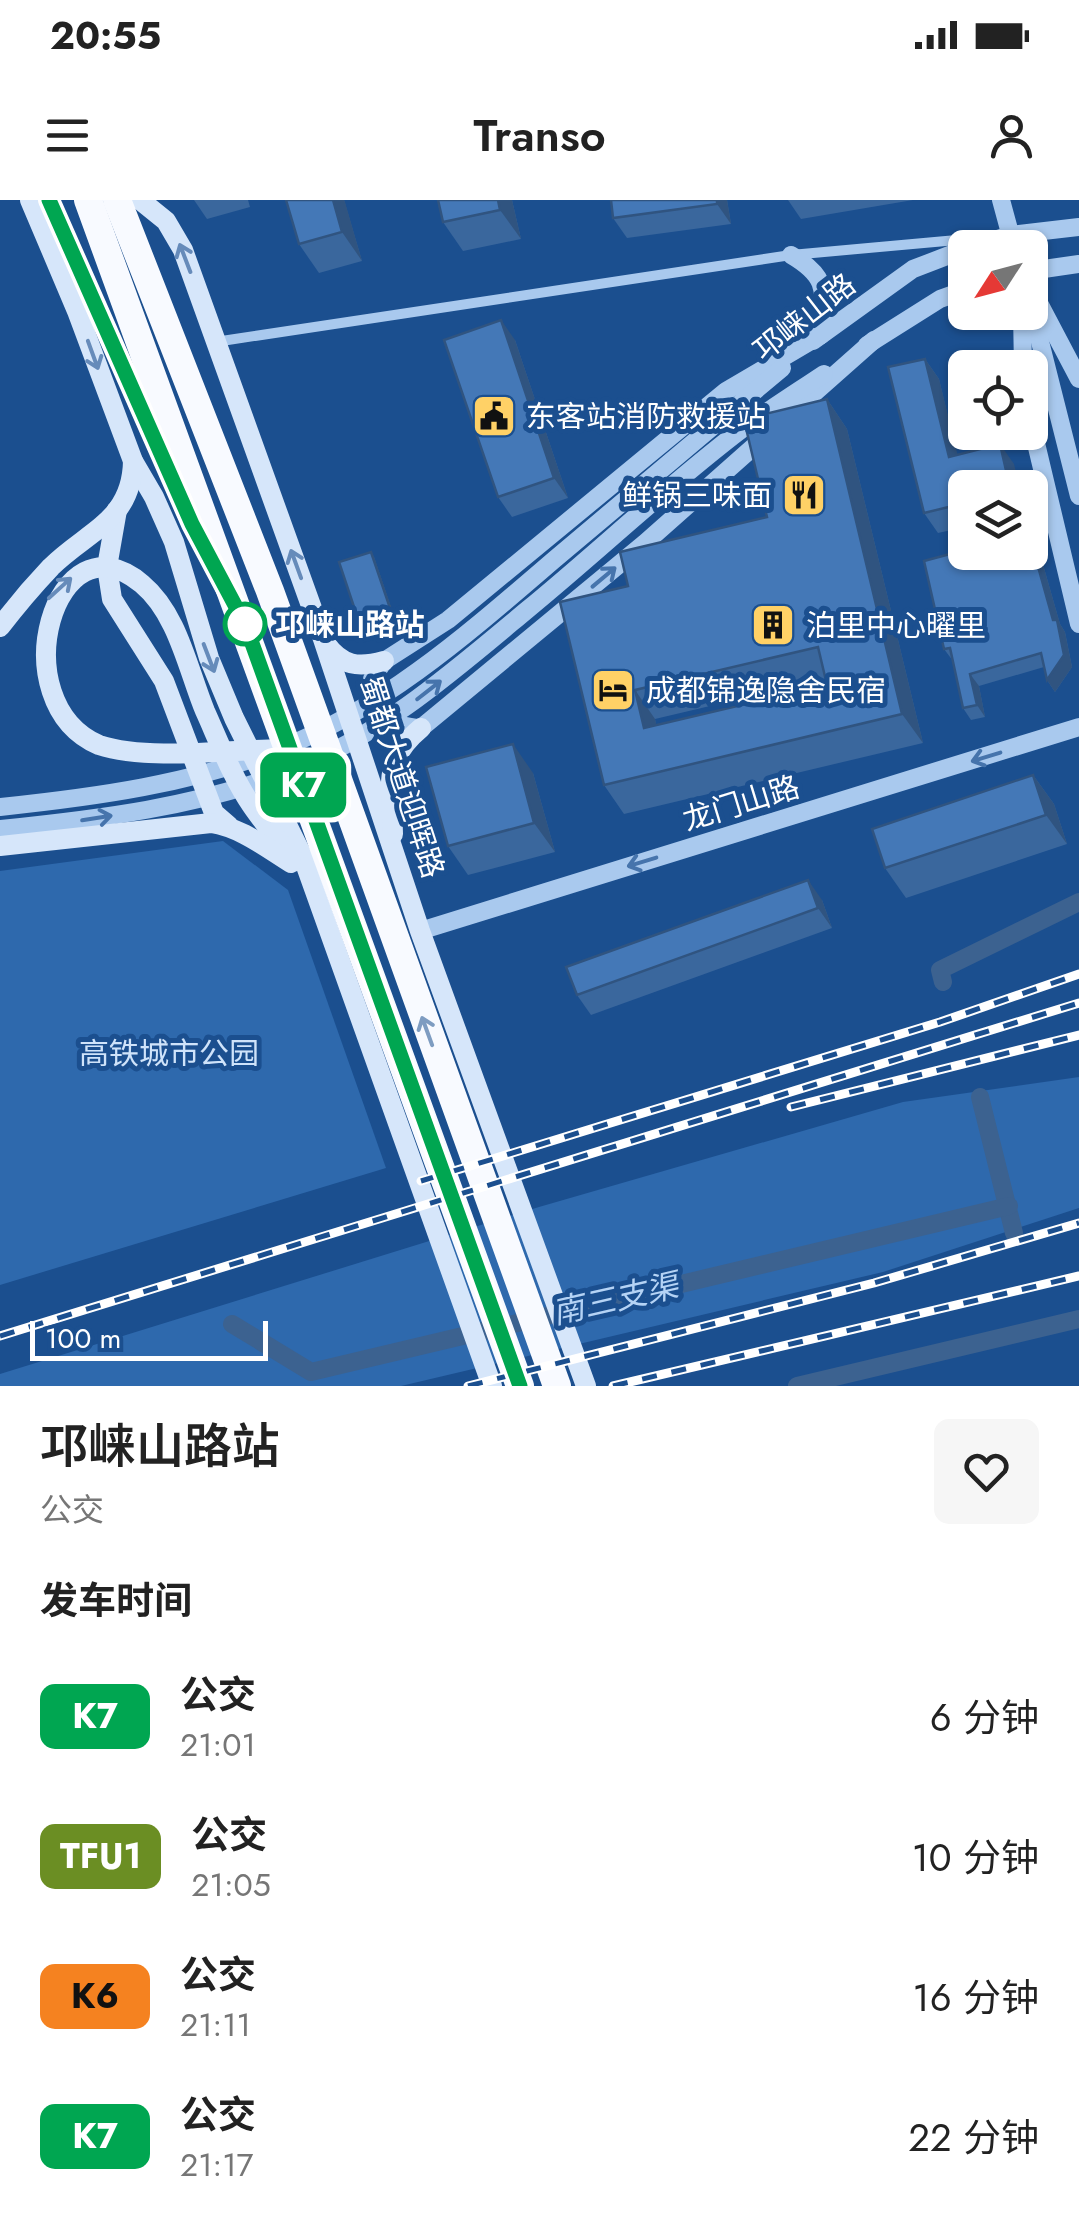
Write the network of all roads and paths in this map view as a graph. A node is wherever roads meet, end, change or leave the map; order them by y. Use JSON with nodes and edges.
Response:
{"nodes":[{"id":1,"x":30,"y":200,"type":"edge"},
{"id":2,"x":88,"y":200,"type":"edge"},
{"id":3,"x":117,"y":200,"type":"edge"},
{"id":4,"x":140,"y":200,"type":"edge"},
{"id":5,"x":1001,"y":200,"type":"edge"},
{"id":6,"x":1079,"y":227,"type":"edge"},
{"id":7,"x":1009,"y":230,"type":"edge"},
{"id":8,"x":1048,"y":233,"type":"edge"},
{"id":9,"x":948,"y":245,"type":"edge"},
{"id":10,"x":790,"y":255,"type":"junction"},
{"id":11,"x":948,"y":255,"type":"edge"},
{"id":12,"x":1079,"y":264,"type":"edge"},
{"id":13,"x":1048,"y":268,"type":"edge"},
{"id":14,"x":948,"y":296,"type":"edge"},
{"id":15,"x":1048,"y":320,"type":"edge"},
{"id":16,"x":1037,"y":330,"type":"edge"},
{"id":17,"x":821,"y":335,"type":"junction"},
{"id":18,"x":874,"y":340,"type":"junction"},
{"id":19,"x":215,"y":342,"type":"junction"},
{"id":20,"x":1079,"y":379,"type":"edge"},
{"id":21,"x":1038,"y":450,"type":"edge"},
{"id":22,"x":133,"y":461,"type":"junction"},
{"id":23,"x":1079,"y":496,"type":"edge"},
{"id":24,"x":117,"y":510,"type":"junction"},
{"id":25,"x":1079,"y":624,"type":"edge"},
{"id":26,"x":0,"y":626,"type":"edge"},
{"id":27,"x":323,"y":639,"type":"junction"},
{"id":28,"x":384,"y":661,"type":"junction"},
{"id":29,"x":1079,"y":726,"type":"edge"},
{"id":30,"x":421,"y":728,"type":"junction"},
{"id":31,"x":280,"y":749,"type":"junction"},
{"id":32,"x":0,"y":807,"type":"edge"},
{"id":33,"x":229,"y":826,"type":"junction"},
{"id":34,"x":0,"y":828,"type":"edge"},
{"id":35,"x":0,"y":846,"type":"edge"},
{"id":36,"x":393,"y":856,"type":"junction"},
{"id":37,"x":303,"y":871,"type":"junction"},
{"id":38,"x":420,"y":931,"type":"junction"},
{"id":39,"x":338,"y":953,"type":"junction"},
{"id":40,"x":417,"y":1137,"type":"junction"},
{"id":41,"x":492,"y":1386,"type":"edge"},
{"id":42,"x":520,"y":1386,"type":"edge"},
{"id":43,"x":556,"y":1386,"type":"edge"},
{"id":44,"x":586,"y":1386,"type":"edge"}],
"edges":[{"from":1,"to":22,"type":"main road","one_way":true},
{"from":2,"to":40,"type":"highway"},
{"from":43,"to":3,"type":"highway","name":"蜀都大道迎晖路","one_way":true},
{"from":19,"to":4,"type":"main road","name":"蜀都大道迎晖路","one_way":true},
{"from":5,"to":7,"type":"street"},
{"from":6,"to":8,"type":"street","name":"邛崃山路"},
{"from":9,"to":10,"type":"street"},
{"from":10,"to":17,"type":"street"},
{"from":10,"to":19,"type":"street"},
{"from":11,"to":17,"type":"street","name":"邛崃山路"},
{"from":12,"to":13,"type":"street"},
{"from":14,"to":18,"type":"street","name":"邛崃山路"},
{"from":15,"to":20,"type":"street"},
{"from":16,"to":23,"type":"street"},
{"from":17,"to":28,"type":"street"},
{"from":17,"to":31,"type":"street","name":"邛崃山路"},
{"from":30,"to":18,"type":"street","one_way":true},
{"from":34,"to":18,"type":"street","name":"邛崃山路","one_way":true},
{"from":27,"to":19,"type":"main road","name":"蜀都大道迎晖路","one_way":true},
{"from":21,"to":25,"type":"street"},
{"from":22,"to":24,"type":"main road"},
{"from":22,"to":39,"type":"main road","one_way":true},
{"from":24,"to":26,"type":"main road"},
{"from":24,"to":33,"type":"main road"},
{"from":27,"to":28,"type":"main road"},
{"from":27,"to":36,"type":"main road","name":"蜀都大道迎晖路"},
{"from":28,"to":30,"type":"street"},
{"from":29,"to":38,"type":"street","name":"龙门山路","one_way":true},
{"from":30,"to":36,"type":"main road"},
{"from":31,"to":32,"type":"street","name":"邛崃山路"},
{"from":31,"to":37,"type":"main road","one_way":true},
{"from":33,"to":35,"type":"main road"},
{"from":33,"to":37,"type":"main road"},
{"from":36,"to":38,"type":"main road","name":"蜀都大道迎晖路"},
{"from":37,"to":39,"type":"main road"},
{"from":38,"to":44,"type":"main road","name":"蜀都大道迎晖路"},
{"from":39,"to":40,"type":"main road"},
{"from":40,"to":41,"type":"main road"},
{"from":40,"to":42,"type":"highway"}]}
